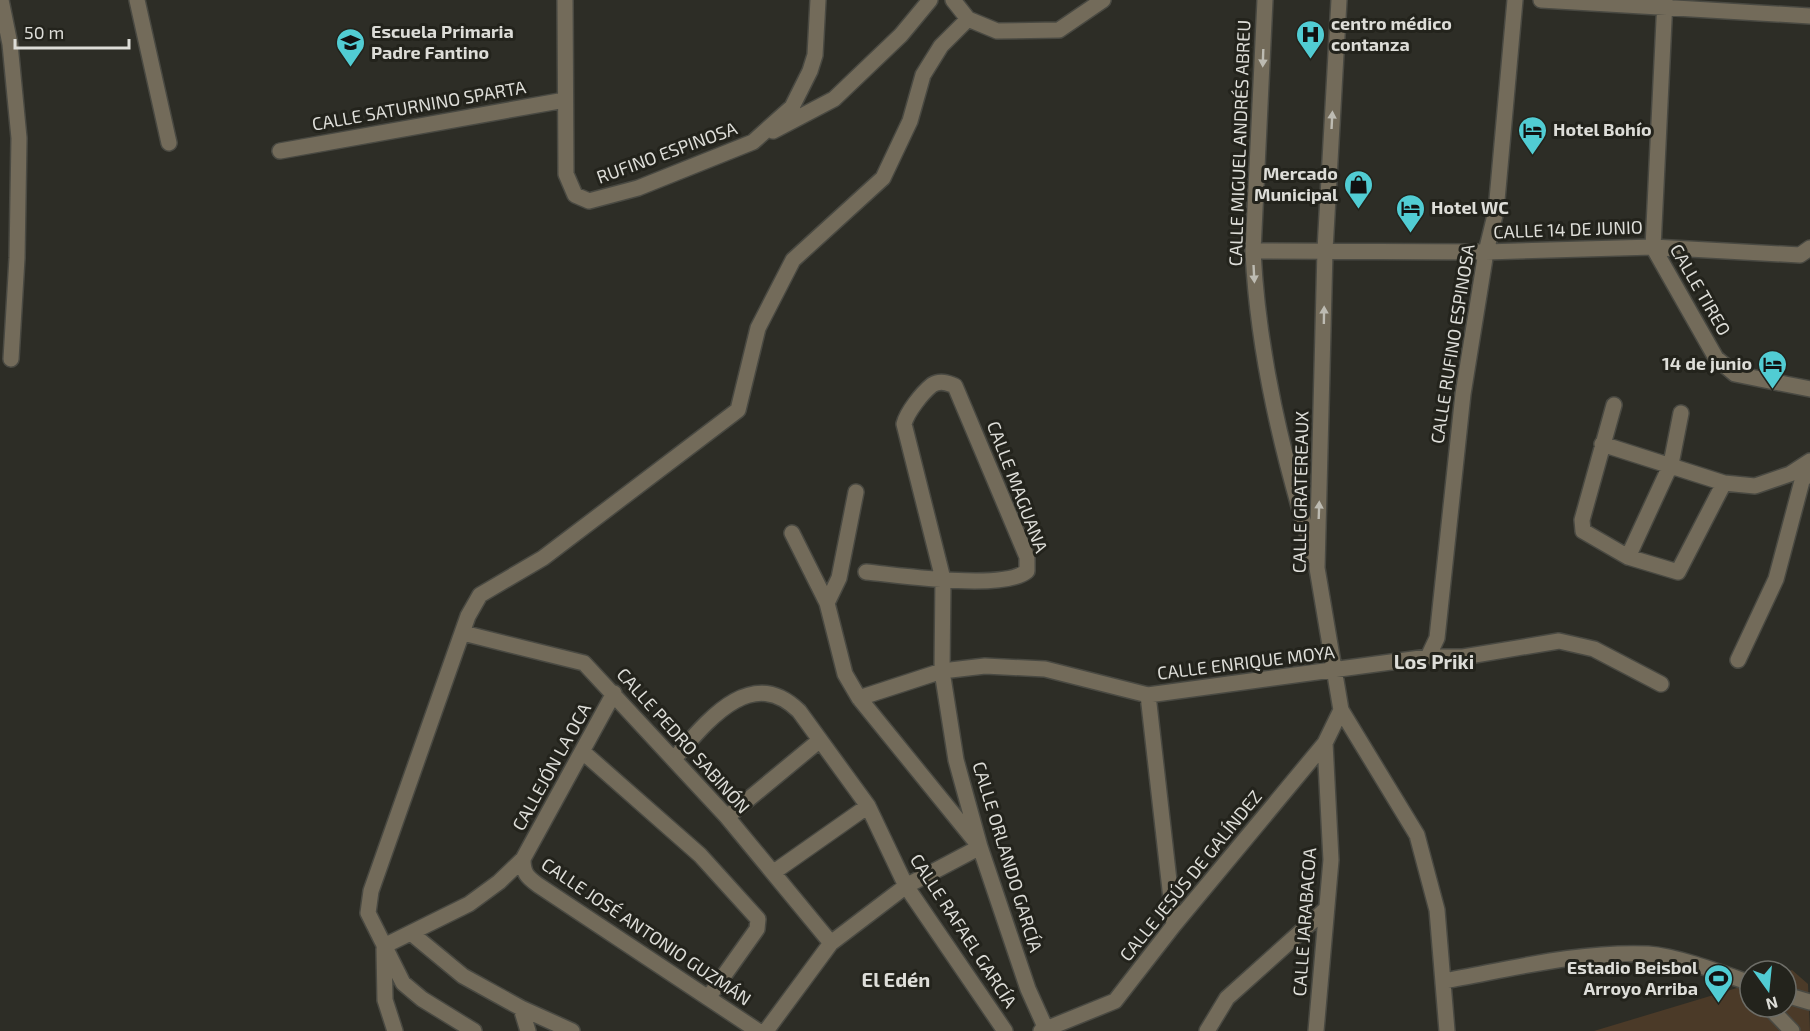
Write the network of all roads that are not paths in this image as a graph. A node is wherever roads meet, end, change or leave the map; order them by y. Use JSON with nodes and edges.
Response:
{"nodes":[{"id":1,"x":1,"y":0,"type":"edge"},
{"id":2,"x":137,"y":0,"type":"edge"},
{"id":3,"x":565,"y":0,"type":"edge"},
{"id":4,"x":818,"y":0,"type":"edge"},
{"id":5,"x":930,"y":0,"type":"edge"},
{"id":6,"x":953,"y":0,"type":"edge"},
{"id":7,"x":1104,"y":0,"type":"edge"},
{"id":8,"x":1265,"y":0,"type":"edge"},
{"id":9,"x":1339,"y":0,"type":"edge"},
{"id":10,"x":1515,"y":0,"type":"edge"},
{"id":11,"x":1541,"y":0,"type":"edge"},
{"id":12,"x":1665,"y":4,"type":"edge"},
{"id":13,"x":1810,"y":16,"type":"edge"},
{"id":14,"x":968,"y":19,"type":"junction"},
{"id":15,"x":5,"y":45,"type":"edge"},
{"id":16,"x":565,"y":100,"type":"junction"},
{"id":17,"x":753,"y":142,"type":"junction"},
{"id":18,"x":169,"y":143,"type":"dead end"},
{"id":19,"x":280,"y":151,"type":"dead end"},
{"id":20,"x":1653,"y":247,"type":"junction"},
{"id":21,"x":1810,"y":248,"type":"edge"},
{"id":22,"x":1325,"y":250,"type":"junction"},
{"id":23,"x":1253,"y":251,"type":"junction"},
{"id":24,"x":1486,"y":252,"type":"junction"},
{"id":25,"x":11,"y":359,"type":"dead end"},
{"id":26,"x":1810,"y":389,"type":"edge"},
{"id":27,"x":1614,"y":405,"type":"dead end"},
{"id":28,"x":1681,"y":413,"type":"dead end"},
{"id":29,"x":1602,"y":444,"type":"junction"},
{"id":30,"x":909,"y":445,"type":"joint"},
{"id":31,"x":1810,"y":461,"type":"edge"},
{"id":32,"x":1671,"y":464,"type":"junction"},
{"id":33,"x":1810,"y":471,"type":"edge"},
{"id":34,"x":1724,"y":483,"type":"junction"},
{"id":35,"x":856,"y":492,"type":"dead end"},
{"id":36,"x":792,"y":533,"type":"dead end"},
{"id":37,"x":1628,"y":557,"type":"junction"},
{"id":38,"x":1317,"y":568,"type":"junction"},
{"id":39,"x":866,"y":572,"type":"dead end"},
{"id":40,"x":943,"y":579,"type":"junction"},
{"id":41,"x":827,"y":603,"type":"junction"},
{"id":42,"x":464,"y":633,"type":"junction"},
{"id":43,"x":1428,"y":657,"type":"junction"},
{"id":44,"x":1738,"y":660,"type":"dead end"},
{"id":45,"x":942,"y":671,"type":"junction"},
{"id":46,"x":1334,"y":671,"type":"junction"},
{"id":47,"x":1661,"y":684,"type":"dead end"},
{"id":48,"x":614,"y":693,"type":"junction"},
{"id":49,"x":1148,"y":695,"type":"junction"},
{"id":50,"x":859,"y":698,"type":"junction"},
{"id":51,"x":1341,"y":710,"type":"junction"},
{"id":52,"x":820,"y":740,"type":"junction"},
{"id":53,"x":1325,"y":743,"type":"junction"},
{"id":54,"x":583,"y":752,"type":"junction"},
{"id":55,"x":674,"y":759,"type":"junction"},
{"id":56,"x":868,"y":806,"type":"junction"},
{"id":57,"x":727,"y":817,"type":"junction"},
{"id":58,"x":980,"y":847,"type":"junction"},
{"id":59,"x":523,"y":859,"type":"junction"},
{"id":60,"x":774,"y":872,"type":"junction"},
{"id":61,"x":906,"y":886,"type":"junction"},
{"id":62,"x":1326,"y":909,"type":"junction"},
{"id":63,"x":1174,"y":925,"type":"junction"},
{"id":64,"x":411,"y":933,"type":"junction"},
{"id":65,"x":831,"y":943,"type":"junction"},
{"id":66,"x":384,"y":946,"type":"junction"},
{"id":67,"x":1738,"y":980,"type":"edge"},
{"id":68,"x":1443,"y":981,"type":"junction"},
{"id":69,"x":708,"y":998,"type":"junction"},
{"id":70,"x":521,"y":1008,"type":"junction"},
{"id":71,"x":1780,"y":1019,"type":"edge"},
{"id":72,"x":1043,"y":1030,"type":"edge"},
{"id":73,"x":395,"y":1031,"type":"edge"},
{"id":74,"x":474,"y":1031,"type":"edge"},
{"id":75,"x":528,"y":1031,"type":"edge"},
{"id":76,"x":572,"y":1031,"type":"edge"},
{"id":77,"x":758,"y":1031,"type":"edge"},
{"id":78,"x":766,"y":1031,"type":"edge"},
{"id":79,"x":1005,"y":1031,"type":"edge"},
{"id":80,"x":1207,"y":1031,"type":"edge"},
{"id":81,"x":1316,"y":1031,"type":"edge"},
{"id":82,"x":1447,"y":1031,"type":"edge"},
{"id":83,"x":1792,"y":1031,"type":"edge"}],
"edges":[{"from":1,"to":15,"type":"street"},
{"from":2,"to":18,"type":"street"},
{"from":3,"to":16,"type":"street"},
{"from":4,"to":17,"type":"street","name":"RUFINO ESPINOSA"},
{"from":5,"to":17,"type":"street"},
{"from":6,"to":14,"type":"street"},
{"from":7,"to":14,"type":"street"},
{"from":8,"to":23,"type":"street","name":"CALLE MIGUEL ANDRÉS ABREU","one_way":true},
{"from":22,"to":9,"type":"street","name":"CALLE GRATEREAUX","one_way":true},
{"from":10,"to":24,"type":"street","name":"CALLE RUFINO ESPINOSA"},
{"from":11,"to":12,"type":"street"},
{"from":12,"to":13,"type":"street"},
{"from":12,"to":20,"type":"street"},
{"from":14,"to":42,"type":"street"},
{"from":15,"to":25,"type":"street"},
{"from":16,"to":17,"type":"street","name":"RUFINO ESPINOSA"},
{"from":16,"to":19,"type":"street","name":"CALLE SATURNINO SPARTA"},
{"from":20,"to":21,"type":"street","name":"CALLE 14 DE JUNIO"},
{"from":20,"to":24,"type":"street","name":"CALLE 14 DE JUNIO"},
{"from":20,"to":26,"type":"street","name":"CALLE TIREO"},
{"from":22,"to":23,"type":"street","name":"CALLE 14 DE JUNIO"},
{"from":22,"to":24,"type":"street","name":"CALLE 14 DE JUNIO"},
{"from":38,"to":22,"type":"street","name":"CALLE GRATEREAUX","one_way":true},
{"from":23,"to":38,"type":"street","name":"CALLE MIGUEL ANDRÉS ABREU","one_way":true},
{"from":24,"to":43,"type":"street","name":"CALLE RUFINO ESPINOSA"},
{"from":27,"to":29,"type":"street"},
{"from":28,"to":32,"type":"street"},
{"from":29,"to":32,"type":"street"},
{"from":29,"to":37,"type":"street"},
{"from":30,"to":40,"type":"street","name":"CALLE ORLANDO GARCÍA"},
{"from":30,"to":40,"type":"street","name":"CALLE MAGUANA"},
{"from":31,"to":34,"type":"street"},
{"from":32,"to":34,"type":"street"},
{"from":32,"to":37,"type":"street"},
{"from":33,"to":44,"type":"street"},
{"from":34,"to":37,"type":"street"},
{"from":35,"to":41,"type":"street"},
{"from":36,"to":41,"type":"street"},
{"from":38,"to":46,"type":"street","name":"CALLE GRATEREAUX"},
{"from":39,"to":40,"type":"street","name":"CALLE MAGUANA"},
{"from":40,"to":45,"type":"street","name":"CALLE ORLANDO GARCÍA"},
{"from":41,"to":50,"type":"street"},
{"from":42,"to":48,"type":"street","name":"CALLE PEDRO SABINÓN"},
{"from":42,"to":66,"type":"street"},
{"from":43,"to":46,"type":"street","name":"CALLE ENRIQUE MOYA"},
{"from":43,"to":47,"type":"street","name":"CALLE ENRIQUE MOYA"},
{"from":45,"to":49,"type":"street","name":"CALLE ENRIQUE MOYA"},
{"from":45,"to":50,"type":"street","name":"CALLE ENRIQUE MOYA"},
{"from":45,"to":58,"type":"street","name":"CALLE ORLANDO GARCÍA"},
{"from":46,"to":49,"type":"street","name":"CALLE ENRIQUE MOYA"},
{"from":46,"to":51,"type":"street","name":"CALLE GRATEREAUX"},
{"from":48,"to":54,"type":"street","name":"CALLEJÓN LA OCA"},
{"from":48,"to":55,"type":"street","name":"CALLE PEDRO SABINÓN"},
{"from":49,"to":63,"type":"street"},
{"from":50,"to":58,"type":"street"},
{"from":51,"to":53,"type":"street","name":"CALLE JESÚS DE GALÍNDEZ"},
{"from":51,"to":68,"type":"street","name":"CALLE GRATEREAUX"},
{"from":52,"to":55,"type":"street","name":"CALLE RAFAEL GARCÍA"},
{"from":52,"to":56,"type":"street","name":"CALLE RAFAEL GARCÍA"},
{"from":52,"to":57,"type":"street"},
{"from":53,"to":62,"type":"street","name":"CALLE JARABACOA"},
{"from":53,"to":63,"type":"street","name":"CALLE JESÚS DE GALÍNDEZ"},
{"from":54,"to":59,"type":"street","name":"CALLEJÓN LA OCA"},
{"from":54,"to":69,"type":"street"},
{"from":55,"to":57,"type":"street","name":"CALLE PEDRO SABINÓN"},
{"from":56,"to":60,"type":"street"},
{"from":56,"to":61,"type":"street","name":"CALLE RAFAEL GARCÍA"},
{"from":57,"to":60,"type":"street","name":"CALLE PEDRO SABINÓN"},
{"from":58,"to":61,"type":"street"},
{"from":58,"to":72,"type":"street","name":"CALLE ORLANDO GARCÍA"},
{"from":59,"to":64,"type":"street","name":"CALLEJÓN LA OCA"},
{"from":59,"to":69,"type":"street","name":"CALLE JOSÉ ANTONIO GUZMÁN"},
{"from":60,"to":65,"type":"street","name":"CALLE PEDRO SABINÓN"},
{"from":61,"to":65,"type":"street"},
{"from":61,"to":79,"type":"street","name":"CALLE RAFAEL GARCÍA"},
{"from":62,"to":80,"type":"street"},
{"from":62,"to":81,"type":"street","name":"CALLE JARABACOA"},
{"from":63,"to":72,"type":"street","name":"CALLE JESÚS DE GALÍNDEZ"},
{"from":64,"to":66,"type":"street","name":"CALLEJÓN LA OCA"},
{"from":64,"to":70,"type":"street"},
{"from":65,"to":78,"type":"street"},
{"from":66,"to":73,"type":"street"},
{"from":66,"to":74,"type":"street"},
{"from":67,"to":68,"type":"street"},
{"from":68,"to":82,"type":"street","name":"CALLE GRATEREAUX"},
{"from":69,"to":77,"type":"street","name":"CALLE JOSÉ ANTONIO GUZMÁN"},
{"from":70,"to":75,"type":"street"},
{"from":70,"to":76,"type":"street"},
{"from":71,"to":83,"type":"street"}]}
